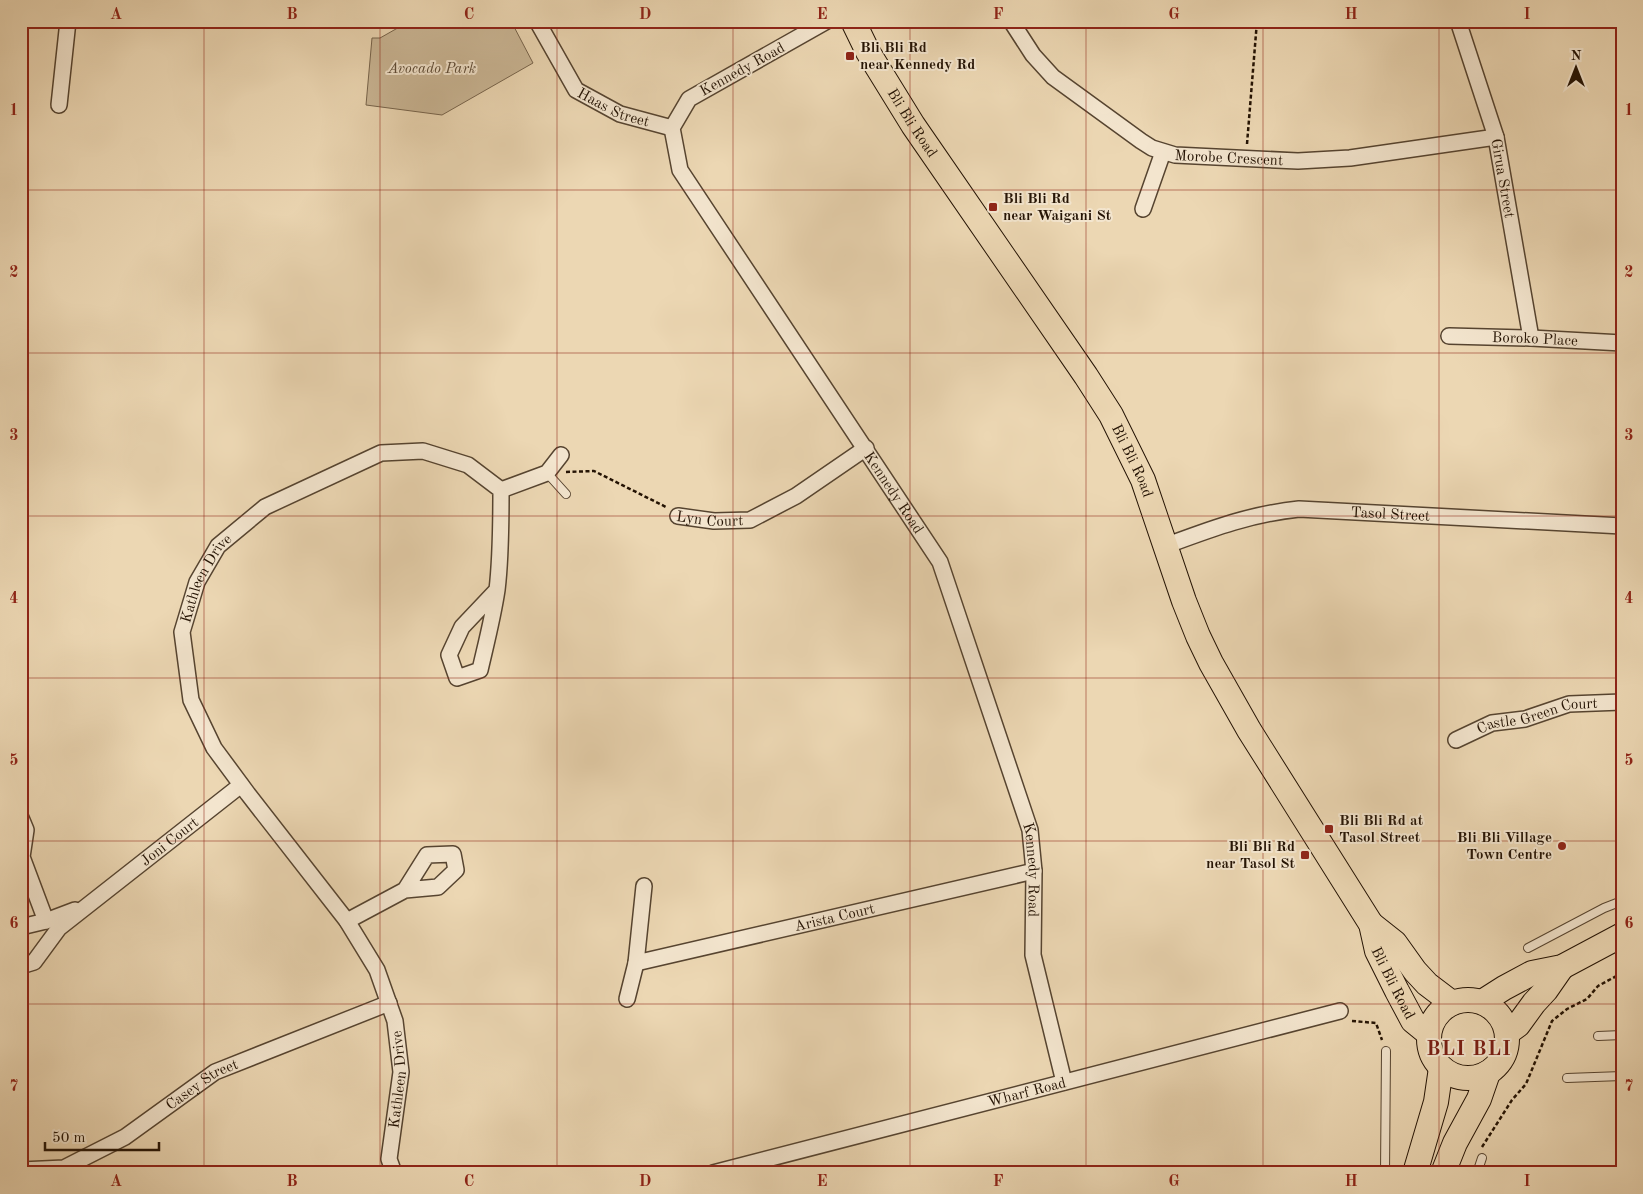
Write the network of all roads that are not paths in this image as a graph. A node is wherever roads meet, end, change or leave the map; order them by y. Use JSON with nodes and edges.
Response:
{"nodes":[{"id":1,"x":68,"y":21,"type":"edge"},
{"id":2,"x":537,"y":21,"type":"edge"},
{"id":3,"x":827,"y":21,"type":"edge"},
{"id":4,"x":1011,"y":21,"type":"edge"},
{"id":5,"x":1458,"y":21,"type":"edge"},
{"id":6,"x":855,"y":22,"type":"edge"},
{"id":7,"x":59,"y":104,"type":"dead end"},
{"id":8,"x":672,"y":128,"type":"junction"},
{"id":9,"x":1496,"y":137,"type":"junction"},
{"id":10,"x":1163,"y":152,"type":"junction"},
{"id":11,"x":1143,"y":209,"type":"dead end"},
{"id":12,"x":1449,"y":336,"type":"dead end"},
{"id":13,"x":1531,"y":338,"type":"junction"},
{"id":14,"x":1622,"y":343,"type":"edge"},
{"id":15,"x":866,"y":448,"type":"junction"},
{"id":16,"x":560,"y":455,"type":"dead end"},
{"id":17,"x":547,"y":473,"type":"junction"},
{"id":18,"x":501,"y":490,"type":"junction"},
{"id":19,"x":566,"y":494,"type":"dead end"},
{"id":20,"x":678,"y":516,"type":"road end"},
{"id":21,"x":1622,"y":526,"type":"edge"},
{"id":22,"x":1165,"y":546,"type":"junction"},
{"id":23,"x":496,"y":590,"type":"junction"},
{"id":24,"x":1622,"y":702,"type":"edge"},
{"id":25,"x":1456,"y":740,"type":"dead end"},
{"id":26,"x":241,"y":785,"type":"junction"},
{"id":27,"x":21,"y":818,"type":"edge"},
{"id":28,"x":22,"y":857,"type":"edge"},
{"id":29,"x":1034,"y":870,"type":"junction"},
{"id":30,"x":644,"y":886,"type":"dead end"},
{"id":31,"x":405,"y":890,"type":"dead end"},
{"id":32,"x":98,"y":897,"type":"junction"},
{"id":33,"x":1622,"y":901,"type":"edge"},
{"id":34,"x":46,"y":921,"type":"junction"},
{"id":35,"x":347,"y":921,"type":"junction"},
{"id":36,"x":1371,"y":924,"type":"junction"},
{"id":37,"x":21,"y":927,"type":"edge"},
{"id":38,"x":1622,"y":935,"type":"edge"},
{"id":39,"x":1528,"y":948,"type":"dead end"},
{"id":40,"x":636,"y":963,"type":"junction"},
{"id":41,"x":21,"y":966,"type":"edge"},
{"id":42,"x":1562,"y":967,"type":"junction"},
{"id":43,"x":627,"y":999,"type":"dead end"},
{"id":44,"x":1482,"y":1002,"type":"junction"},
{"id":45,"x":389,"y":1003,"type":"junction"},
{"id":46,"x":1452,"y":1003,"type":"junction"},
{"id":47,"x":1340,"y":1011,"type":"road end"},
{"id":48,"x":1508,"y":1033,"type":"junction"},
{"id":49,"x":1429,"y":1034,"type":"junction"},
{"id":50,"x":1622,"y":1035,"type":"edge"},
{"id":51,"x":1598,"y":1036,"type":"dead end"},
{"id":52,"x":1386,"y":1051,"type":"road end"},
{"id":53,"x":1441,"y":1068,"type":"junction"},
{"id":54,"x":1488,"y":1073,"type":"junction"},
{"id":55,"x":1622,"y":1076,"type":"edge"},
{"id":56,"x":1567,"y":1078,"type":"dead end"},
{"id":57,"x":1064,"y":1082,"type":"junction"},
{"id":58,"x":1481,"y":1154,"type":"road end"},
{"id":59,"x":21,"y":1170,"type":"edge"},
{"id":60,"x":394,"y":1173,"type":"edge"},
{"id":61,"x":713,"y":1173,"type":"edge"},
{"id":62,"x":1385,"y":1173,"type":"edge"},
{"id":63,"x":1415,"y":1173,"type":"edge"},
{"id":64,"x":1443,"y":1173,"type":"edge"},
{"id":65,"x":1477,"y":1173,"type":"edge"}],
"edges":[{"from":1,"to":7,"type":"street"},
{"from":2,"to":8,"type":"street","name":"Haas Street"},
{"from":3,"to":8,"type":"street","name":"Kennedy Road"},
{"from":4,"to":10,"type":"street","name":"Morobe Crescent"},
{"from":5,"to":9,"type":"street","name":"Girua Street"},
{"from":6,"to":22,"type":"main road","name":"Bli Bli Road"},
{"from":8,"to":15,"type":"street","name":"Kennedy Road"},
{"from":9,"to":10,"type":"street","name":"Morobe Crescent"},
{"from":9,"to":13,"type":"street","name":"Girua Street"},
{"from":10,"to":11,"type":"street"},
{"from":12,"to":13,"type":"street","name":"Boroko Place"},
{"from":13,"to":14,"type":"street","name":"Boroko Place"},
{"from":15,"to":20,"type":"street","name":"Lyn Court"},
{"from":15,"to":29,"type":"street","name":"Kennedy Road"},
{"from":16,"to":17,"type":"street"},
{"from":17,"to":18,"type":"street"},
{"from":17,"to":19,"type":"lane"},
{"from":18,"to":23,"type":"street"},
{"from":18,"to":26,"type":"street","name":"Kathleen Drive"},
{"from":21,"to":22,"type":"street","name":"Tasol Street"},
{"from":22,"to":36,"type":"main road","name":"Bli Bli Road"},
{"from":23,"to":23,"type":"street"},
{"from":24,"to":25,"type":"street","name":"Castle Green Court"},
{"from":26,"to":32,"type":"street","name":"Joni Court"},
{"from":26,"to":35,"type":"street","name":"Kathleen Drive"},
{"from":27,"to":28,"type":"street"},
{"from":28,"to":34,"type":"street"},
{"from":29,"to":40,"type":"street","name":"Arista Court"},
{"from":29,"to":57,"type":"street","name":"Kennedy Road"},
{"from":30,"to":40,"type":"street"},
{"from":31,"to":35,"type":"street"},
{"from":32,"to":34,"type":"street","name":"Joni Court"},
{"from":32,"to":41,"type":"street","name":"Joni Court"},
{"from":33,"to":39,"type":"lane"},
{"from":34,"to":37,"type":"street","name":"Joni Court"},
{"from":35,"to":45,"type":"street","name":"Kathleen Drive"},
{"from":36,"to":46,"type":"main road","name":"Bli Bli Road"},
{"from":36,"to":49,"type":"main road","name":"Bli Bli Road"},
{"from":38,"to":42,"type":"main road"},
{"from":40,"to":43,"type":"street"},
{"from":42,"to":44,"type":"main road"},
{"from":42,"to":48,"type":"main road"},
{"from":44,"to":46,"type":"main road"},
{"from":44,"to":48,"type":"main road"},
{"from":45,"to":59,"type":"street","name":"Casey Street"},
{"from":45,"to":60,"type":"street","name":"Kathleen Drive"},
{"from":46,"to":49,"type":"main road"},
{"from":47,"to":57,"type":"street","name":"Wharf Road"},
{"from":48,"to":54,"type":"main road"},
{"from":49,"to":53,"type":"main road"},
{"from":50,"to":51,"type":"lane"},
{"from":52,"to":62,"type":"lane"},
{"from":53,"to":54,"type":"main road"},
{"from":53,"to":63,"type":"main road"},
{"from":54,"to":64,"type":"main road"},
{"from":55,"to":56,"type":"lane"},
{"from":57,"to":61,"type":"street","name":"Wharf Road"},
{"from":58,"to":65,"type":"lane"}]}
